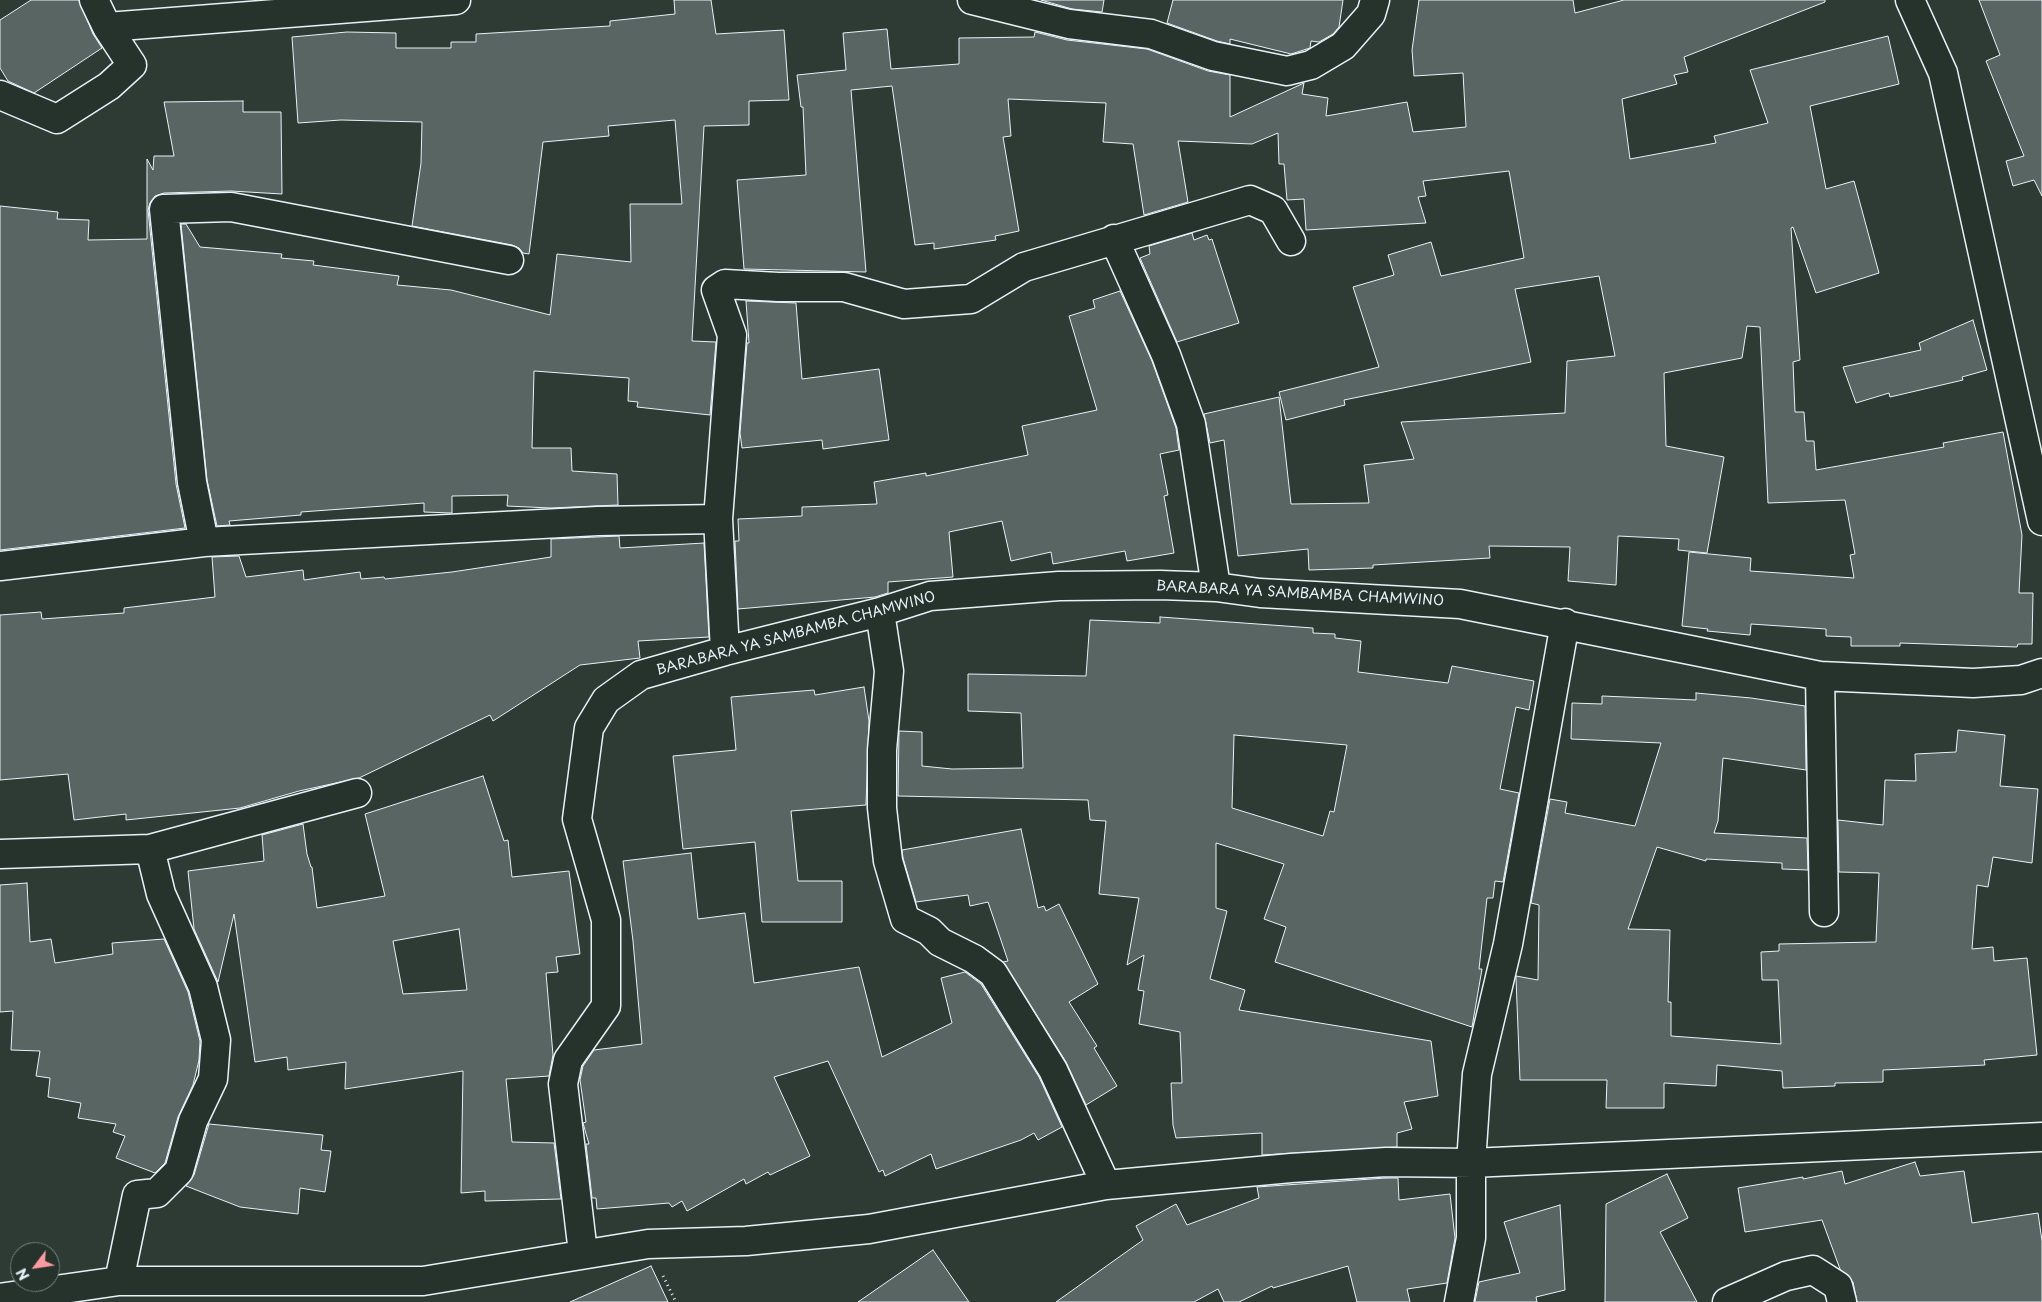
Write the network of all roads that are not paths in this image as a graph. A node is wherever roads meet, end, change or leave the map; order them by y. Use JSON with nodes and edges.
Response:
{"nodes":[{"id":1,"x":94,"y":0,"type":"edge"},
{"id":2,"x":456,"y":0,"type":"edge"},
{"id":3,"x":972,"y":0,"type":"edge"},
{"id":4,"x":1375,"y":0,"type":"edge"},
{"id":5,"x":1910,"y":0,"type":"edge"},
{"id":6,"x":107,"y":27,"type":"junction"},
{"id":7,"x":0,"y":95,"type":"edge"},
{"id":8,"x":1114,"y":239,"type":"junction"},
{"id":9,"x":1290,"y":241,"type":"dead end"},
{"id":10,"x":509,"y":260,"type":"dead end"},
{"id":11,"x":718,"y":519,"type":"junction"},
{"id":12,"x":2042,"y":521,"type":"edge"},
{"id":13,"x":204,"y":542,"type":"junction"},
{"id":14,"x":0,"y":566,"type":"edge"},
{"id":15,"x":1216,"y":587,"type":"junction"},
{"id":16,"x":880,"y":612,"type":"junction"},
{"id":17,"x":1565,"y":623,"type":"junction"},
{"id":18,"x":725,"y":651,"type":"junction"},
{"id":19,"x":2042,"y":673,"type":"edge"},
{"id":20,"x":1820,"y":676,"type":"junction"},
{"id":21,"x":357,"y":793,"type":"dead end"},
{"id":22,"x":150,"y":849,"type":"junction"},
{"id":23,"x":0,"y":854,"type":"edge"},
{"id":24,"x":1824,"y":912,"type":"dead end"},
{"id":25,"x":2042,"y":1137,"type":"edge"},
{"id":26,"x":1471,"y":1162,"type":"junction"},
{"id":27,"x":1106,"y":1185,"type":"junction"},
{"id":28,"x":583,"y":1253,"type":"junction"},
{"id":29,"x":118,"y":1281,"type":"junction"},
{"id":30,"x":426,"y":1292,"type":"edge"},
{"id":31,"x":0,"y":1298,"type":"edge"},
{"id":32,"x":1459,"y":1302,"type":"edge"},
{"id":33,"x":1727,"y":1302,"type":"edge"},
{"id":34,"x":1842,"y":1302,"type":"edge"}],
"edges":[{"from":1,"to":6,"type":"street"},
{"from":2,"to":6,"type":"street"},
{"from":3,"to":4,"type":"street"},
{"from":5,"to":12,"type":"street"},
{"from":6,"to":7,"type":"street"},
{"from":8,"to":9,"type":"street"},
{"from":8,"to":11,"type":"street"},
{"from":8,"to":15,"type":"street"},
{"from":10,"to":13,"type":"street"},
{"from":11,"to":13,"type":"street"},
{"from":11,"to":18,"type":"street"},
{"from":13,"to":14,"type":"street"},
{"from":15,"to":16,"type":"street","name":"BARABARA YA SAMBAMBA CHAMWINO"},
{"from":15,"to":17,"type":"street","name":"BARABARA YA SAMBAMBA CHAMWINO"},
{"from":16,"to":18,"type":"street","name":"BARABARA YA SAMBAMBA CHAMWINO"},
{"from":16,"to":27,"type":"street"},
{"from":17,"to":20,"type":"street","name":"BARABARA YA SAMBAMBA CHAMWINO"},
{"from":17,"to":26,"type":"street"},
{"from":18,"to":28,"type":"street","name":"BARABARA YA SAMBAMBA CHAMWINO"},
{"from":19,"to":20,"type":"street","name":"BARABARA YA SAMBAMBA CHAMWINO"},
{"from":20,"to":24,"type":"street"},
{"from":21,"to":22,"type":"street"},
{"from":22,"to":23,"type":"street"},
{"from":22,"to":29,"type":"street"},
{"from":25,"to":26,"type":"street"},
{"from":26,"to":27,"type":"street"},
{"from":26,"to":32,"type":"street"},
{"from":27,"to":28,"type":"street"},
{"from":28,"to":30,"type":"street"},
{"from":29,"to":30,"type":"street"},
{"from":29,"to":31,"type":"street"},
{"from":33,"to":34,"type":"street"}]}
